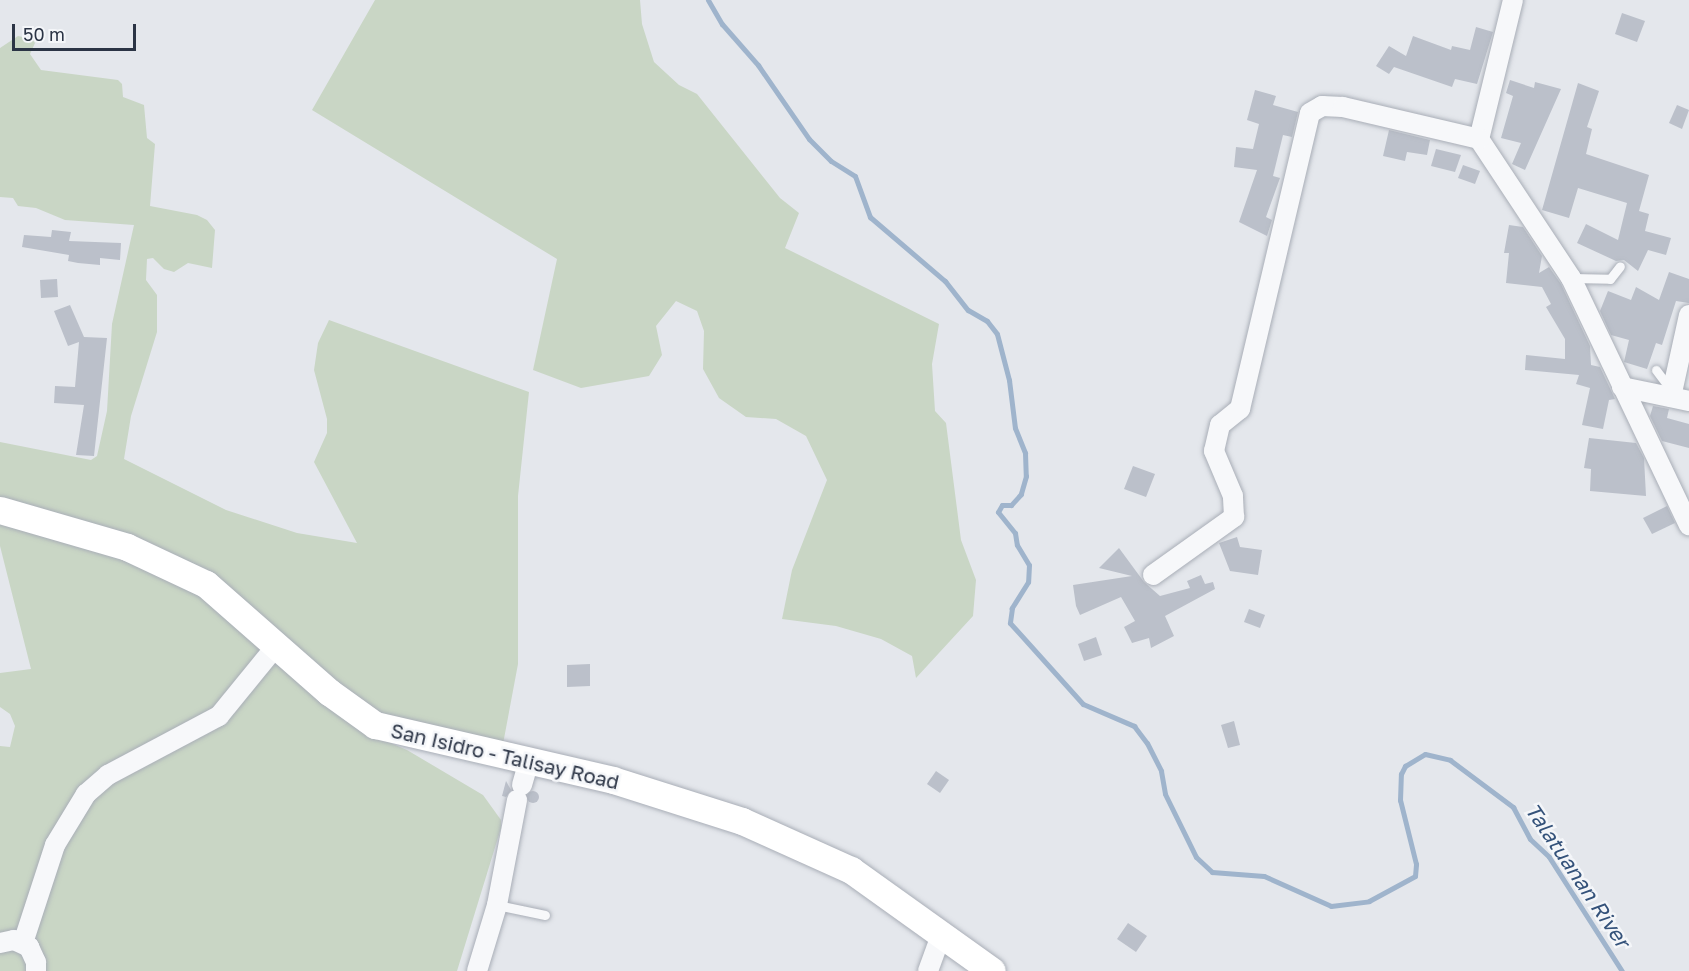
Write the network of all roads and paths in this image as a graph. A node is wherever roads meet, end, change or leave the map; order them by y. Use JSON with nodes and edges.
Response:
{"nodes":[{"id":1,"x":1513,"y":0,"type":"edge"},
{"id":2,"x":1479,"y":139,"type":"junction"},
{"id":3,"x":1620,"y":266,"type":"dead end"},
{"id":4,"x":1571,"y":278,"type":"junction"},
{"id":5,"x":1689,"y":315,"type":"edge"},
{"id":6,"x":1685,"y":355,"type":"edge"},
{"id":7,"x":1656,"y":370,"type":"dead end"},
{"id":8,"x":1622,"y":387,"type":"junction"},
{"id":9,"x":1677,"y":397,"type":"edge"},
{"id":10,"x":0,"y":510,"type":"edge"},
{"id":11,"x":1689,"y":525,"type":"edge"},
{"id":12,"x":1153,"y":575,"type":"dead end"},
{"id":13,"x":276,"y":646,"type":"junction"},
{"id":14,"x":523,"y":782,"type":"junction"},
{"id":15,"x":497,"y":905,"type":"junction"},
{"id":16,"x":545,"y":915,"type":"dead end"},
{"id":17,"x":941,"y":935,"type":"junction"},
{"id":18,"x":0,"y":943,"type":"edge"},
{"id":19,"x":23,"y":943,"type":"junction"},
{"id":20,"x":36,"y":971,"type":"edge"},
{"id":21,"x":477,"y":971,"type":"edge"},
{"id":22,"x":928,"y":971,"type":"edge"},
{"id":23,"x":992,"y":971,"type":"edge"}],
"edges":[{"from":1,"to":2,"type":"street"},
{"from":2,"to":4,"type":"street"},
{"from":2,"to":12,"type":"street"},
{"from":3,"to":4,"type":"lane"},
{"from":4,"to":8,"type":"street"},
{"from":5,"to":6,"type":"street"},
{"from":6,"to":9,"type":"street"},
{"from":7,"to":9,"type":"lane"},
{"from":8,"to":9,"type":"street"},
{"from":8,"to":11,"type":"street"},
{"from":10,"to":13,"type":"street","name":"San Isidro - Talisay Road"},
{"from":13,"to":14,"type":"street","name":"San Isidro - Talisay Road"},
{"from":13,"to":19,"type":"street"},
{"from":14,"to":15,"type":"street"},
{"from":14,"to":17,"type":"street","name":"San Isidro - Talisay Road"},
{"from":15,"to":16,"type":"lane"},
{"from":15,"to":21,"type":"street"},
{"from":17,"to":22,"type":"street"},
{"from":17,"to":23,"type":"street","name":"San Isidro - Talisay Road"},
{"from":18,"to":19,"type":"street"},
{"from":19,"to":20,"type":"street"}]}
